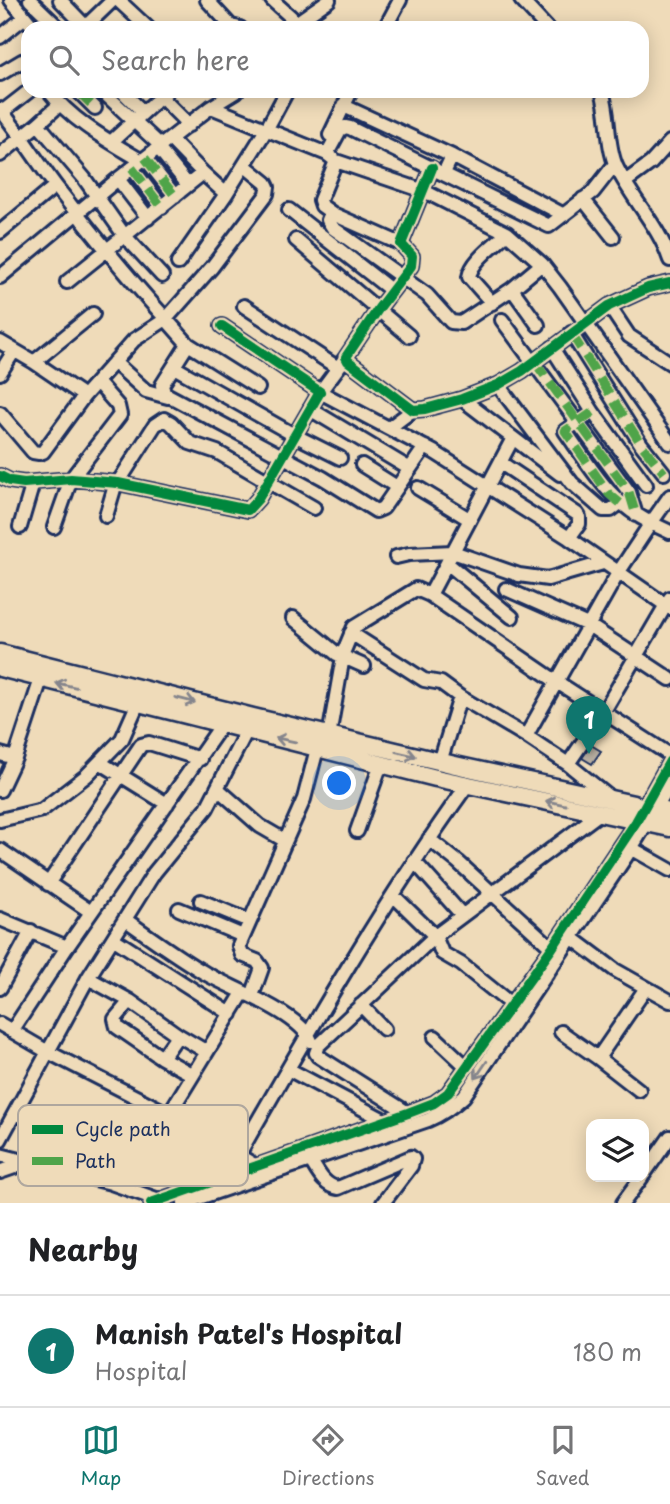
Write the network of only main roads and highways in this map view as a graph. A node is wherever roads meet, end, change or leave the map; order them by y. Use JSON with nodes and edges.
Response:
{"nodes":[{"id":1,"x":0,"y":653,"type":"edge"},
{"id":2,"x":0,"y":668,"type":"edge"},
{"id":3,"x":141,"y":696,"type":"junction"},
{"id":4,"x":250,"y":724,"type":"junction"},
{"id":5,"x":323,"y":739,"type":"junction"},
{"id":6,"x":656,"y":809,"type":"edge"},
{"id":7,"x":670,"y":828,"type":"edge"}],
"edges":[{"from":1,"to":3,"type":"main road"},
{"from":3,"to":2,"type":"main road","one_way":true},
{"from":3,"to":4,"type":"main road","one_way":true},
{"from":3,"to":4,"type":"main road"},
{"from":4,"to":5,"type":"main road"},
{"from":5,"to":6,"type":"main road","one_way":true},
{"from":7,"to":5,"type":"main road","one_way":true}]}
